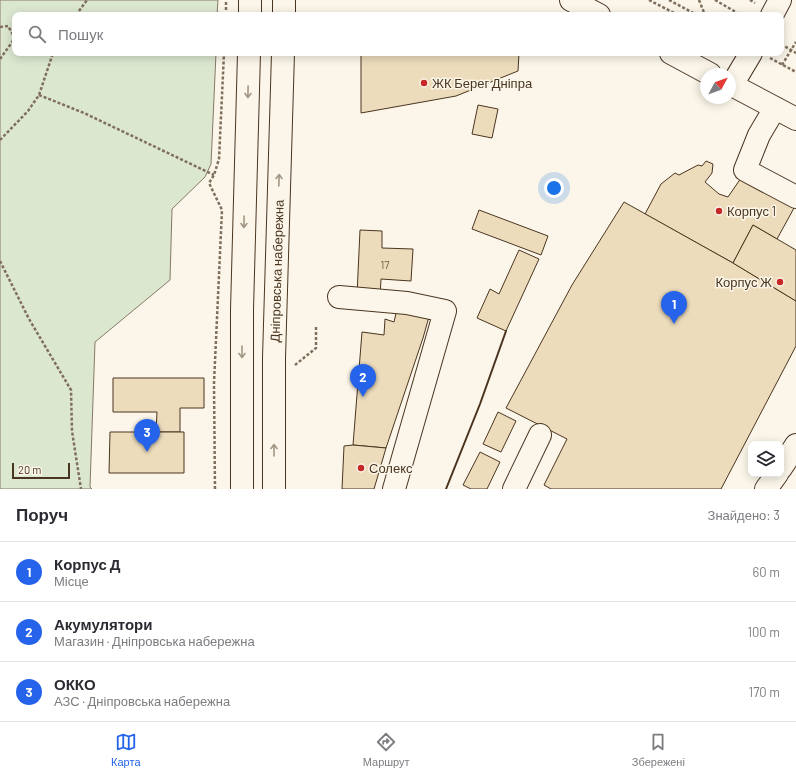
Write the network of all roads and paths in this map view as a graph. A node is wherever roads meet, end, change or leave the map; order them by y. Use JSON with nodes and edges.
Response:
{"nodes":[{"id":1,"x":87,"y":0,"type":"edge"},
{"id":2,"x":226,"y":0,"type":"edge"},
{"id":3,"x":250,"y":0,"type":"edge"},
{"id":4,"x":284,"y":0,"type":"edge"},
{"id":5,"x":571,"y":0,"type":"edge"},
{"id":6,"x":649,"y":0,"type":"edge"},
{"id":7,"x":669,"y":0,"type":"edge"},
{"id":8,"x":699,"y":0,"type":"edge"},
{"id":9,"x":715,"y":0,"type":"edge"},
{"id":10,"x":750,"y":0,"type":"edge"},
{"id":11,"x":780,"y":0,"type":"edge"},
{"id":12,"x":763,"y":9,"type":"edge"},
{"id":13,"x":78,"y":12,"type":"edge"},
{"id":14,"x":226,"y":12,"type":"edge"},
{"id":15,"x":250,"y":12,"type":"edge"},
{"id":16,"x":284,"y":12,"type":"edge"},
{"id":17,"x":593,"y":12,"type":"edge"},
{"id":18,"x":672,"y":12,"type":"edge"},
{"id":19,"x":692,"y":12,"type":"edge"},
{"id":20,"x":704,"y":12,"type":"edge"},
{"id":21,"x":736,"y":12,"type":"edge"},
{"id":22,"x":0,"y":27,"type":"edge"},
{"id":23,"x":12,"y":33,"type":"edge"},
{"id":24,"x":12,"y":42,"type":"edge"},
{"id":25,"x":796,"y":42,"type":"edge"},
{"id":26,"x":784,"y":46,"type":"edge"},
{"id":27,"x":791,"y":50,"type":"junction"},
{"id":28,"x":796,"y":53,"type":"edge"},
{"id":29,"x":52,"y":56,"type":"edge"},
{"id":30,"x":224,"y":56,"type":"edge"},
{"id":31,"x":249,"y":56,"type":"edge"},
{"id":32,"x":283,"y":56,"type":"edge"},
{"id":33,"x":677,"y":56,"type":"edge"},
{"id":34,"x":759,"y":56,"type":"edge"},
{"id":35,"x":762,"y":56,"type":"edge"},
{"id":36,"x":0,"y":59,"type":"edge"},
{"id":37,"x":782,"y":65,"type":"junction"},
{"id":38,"x":700,"y":69,"type":"edge"},
{"id":39,"x":796,"y":71,"type":"edge"},
{"id":40,"x":736,"y":80,"type":"edge"},
{"id":41,"x":736,"y":88,"type":"edge"},
{"id":42,"x":39,"y":95,"type":"junction"},
{"id":43,"x":775,"y":108,"type":"junction"},
{"id":44,"x":796,"y":119,"type":"edge"},
{"id":45,"x":0,"y":137,"type":"edge"},
{"id":46,"x":214,"y":175,"type":"junction"},
{"id":47,"x":796,"y":197,"type":"edge"},
{"id":48,"x":0,"y":261,"type":"edge"},
{"id":49,"x":339,"y":296,"type":"dead end"},
{"id":50,"x":316,"y":327,"type":"dead end"},
{"id":51,"x":295,"y":371,"type":"dead end"},
{"id":52,"x":540,"y":435,"type":"dead end"},
{"id":53,"x":796,"y":445,"type":"edge"},
{"id":54,"x":784,"y":463,"type":"edge"},
{"id":55,"x":775,"y":477,"type":"edge"},
{"id":56,"x":81,"y":489,"type":"edge"},
{"id":57,"x":215,"y":489,"type":"edge"},
{"id":58,"x":242,"y":489,"type":"edge"},
{"id":59,"x":274,"y":489,"type":"edge"},
{"id":60,"x":394,"y":489,"type":"edge"},
{"id":61,"x":514,"y":489,"type":"edge"},
{"id":62,"x":766,"y":489,"type":"edge"}],
"edges":[{"from":1,"to":13,"type":"path"},
{"from":2,"to":14,"type":"path"},
{"from":3,"to":15,"type":"main road"},
{"from":4,"to":16,"type":"main road"},
{"from":5,"to":17,"type":"main road"},
{"from":6,"to":18,"type":"path"},
{"from":7,"to":19,"type":"path"},
{"from":8,"to":20,"type":"path"},
{"from":9,"to":21,"type":"path"},
{"from":10,"to":12,"type":"path"},
{"from":11,"to":12,"type":"main road"},
{"from":22,"to":23,"type":"path"},
{"from":24,"to":36,"type":"path"},
{"from":25,"to":27,"type":"path"},
{"from":26,"to":27,"type":"path"},
{"from":27,"to":28,"type":"path"},
{"from":27,"to":37,"type":"path"},
{"from":29,"to":42,"type":"path"},
{"from":30,"to":46,"type":"path"},
{"from":31,"to":58,"type":"main road","one_way":true},
{"from":59,"to":32,"type":"main road","name":"Дніпровська набережна","one_way":true},
{"from":33,"to":38,"type":"main road"},
{"from":34,"to":40,"type":"main road"},
{"from":35,"to":37,"type":"path"},
{"from":37,"to":39,"type":"path"},
{"from":41,"to":43,"type":"main road"},
{"from":42,"to":45,"type":"path"},
{"from":42,"to":46,"type":"path"},
{"from":43,"to":44,"type":"main road"},
{"from":43,"to":47,"type":"main road"},
{"from":46,"to":57,"type":"path"},
{"from":48,"to":56,"type":"path"},
{"from":49,"to":60,"type":"main road"},
{"from":50,"to":51,"type":"path"},
{"from":52,"to":61,"type":"main road"},
{"from":53,"to":54,"type":"main road"},
{"from":55,"to":62,"type":"main road"}]}
